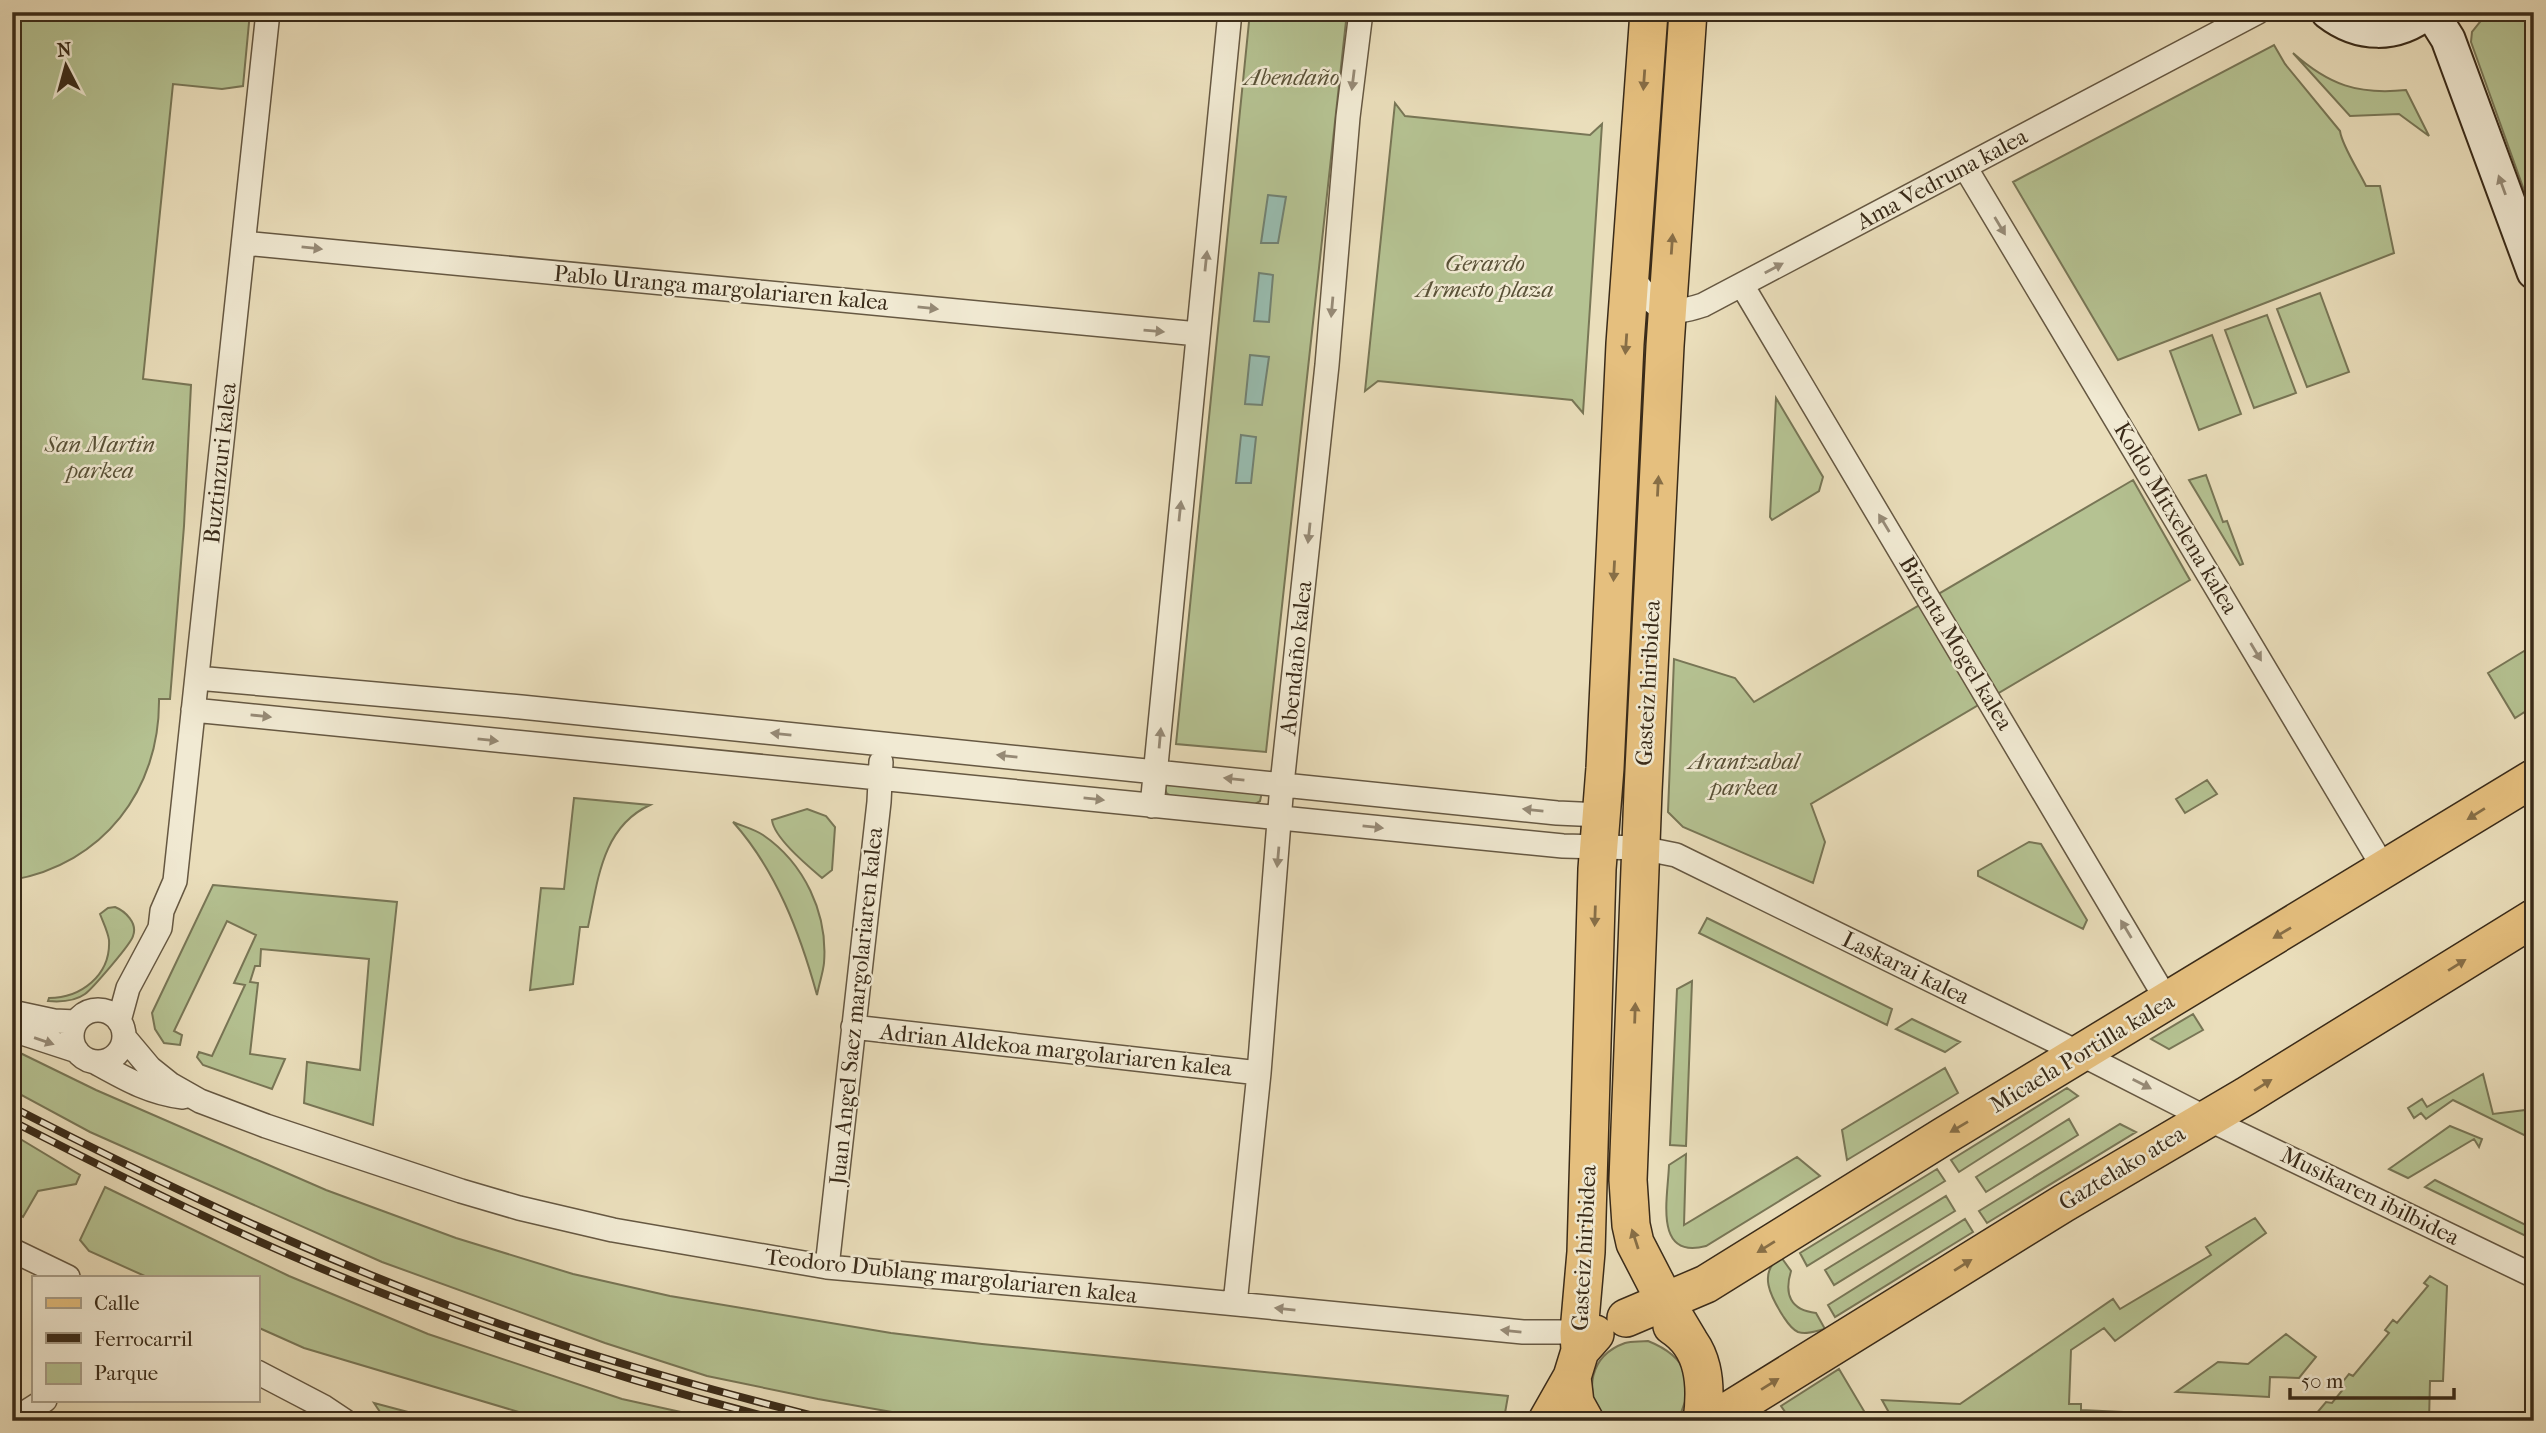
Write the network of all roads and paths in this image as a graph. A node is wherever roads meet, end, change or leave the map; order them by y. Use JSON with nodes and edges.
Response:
{"nodes":[{"id":1,"x":268,"y":12,"type":"edge"},
{"id":2,"x":1230,"y":12,"type":"edge"},
{"id":3,"x":1361,"y":12,"type":"edge"},
{"id":4,"x":1649,"y":12,"type":"edge"},
{"id":5,"x":1688,"y":12,"type":"edge"},
{"id":6,"x":2258,"y":12,"type":"edge"},
{"id":7,"x":2328,"y":12,"type":"edge"},
{"id":8,"x":2429,"y":12,"type":"edge"},
{"id":9,"x":1965,"y":167,"type":"junction"},
{"id":10,"x":243,"y":243,"type":"junction"},
{"id":11,"x":2534,"y":272,"type":"edge"},
{"id":12,"x":1631,"y":276,"type":"junction"},
{"id":13,"x":1742,"y":285,"type":"junction"},
{"id":14,"x":1667,"y":312,"type":"junction"},
{"id":15,"x":1198,"y":334,"type":"junction"},
{"id":16,"x":197,"y":678,"type":"junction"},
{"id":17,"x":193,"y":710,"type":"junction"},
{"id":18,"x":882,"y":744,"type":"junction"},
{"id":19,"x":1157,"y":771,"type":"junction"},
{"id":20,"x":880,"y":778,"type":"junction"},
{"id":21,"x":2534,"y":778,"type":"edge"},
{"id":22,"x":1282,"y":784,"type":"junction"},
{"id":23,"x":1152,"y":806,"type":"junction"},
{"id":24,"x":1281,"y":817,"type":"junction"},
{"id":25,"x":1600,"y":831,"type":"junction"},
{"id":26,"x":1641,"y":848,"type":"junction"},
{"id":27,"x":2385,"y":870,"type":"junction"},
{"id":28,"x":162,"y":911,"type":"junction"},
{"id":29,"x":2534,"y":918,"type":"edge"},
{"id":30,"x":2168,"y":1002,"type":"junction"},
{"id":31,"x":12,"y":1012,"type":"edge"},
{"id":32,"x":85,"y":1016,"type":"junction"},
{"id":33,"x":12,"y":1026,"type":"edge"},
{"id":34,"x":853,"y":1027,"type":"junction"},
{"id":35,"x":122,"y":1029,"type":"junction"},
{"id":36,"x":2081,"y":1054,"type":"junction"},
{"id":37,"x":86,"y":1057,"type":"junction"},
{"id":38,"x":1259,"y":1073,"type":"junction"},
{"id":39,"x":193,"y":1098,"type":"junction"},
{"id":40,"x":2206,"y":1118,"type":"junction"},
{"id":41,"x":12,"y":1250,"type":"edge"},
{"id":42,"x":827,"y":1267,"type":"junction"},
{"id":43,"x":66,"y":1276,"type":"edge"},
{"id":44,"x":2534,"y":1276,"type":"edge"},
{"id":45,"x":1665,"y":1301,"type":"junction"},
{"id":46,"x":1235,"y":1304,"type":"junction"},
{"id":47,"x":1689,"y":1340,"type":"junction"},
{"id":48,"x":1593,"y":1341,"type":"junction"},
{"id":49,"x":259,"y":1372,"type":"edge"},
{"id":50,"x":42,"y":1402,"type":"edge"},
{"id":51,"x":12,"y":1420,"type":"edge"},
{"id":52,"x":345,"y":1421,"type":"edge"},
{"id":53,"x":1547,"y":1421,"type":"edge"},
{"id":54,"x":1585,"y":1421,"type":"edge"},
{"id":55,"x":1703,"y":1421,"type":"edge"},
{"id":56,"x":1712,"y":1421,"type":"edge"}],
"edges":[{"from":1,"to":10,"type":"street","name":"Buztinzuri kalea"},
{"from":15,"to":2,"type":"street","one_way":true},
{"from":3,"to":22,"type":"street","name":"Abendaño kalea","one_way":true},
{"from":4,"to":12,"type":"main road","name":"Gasteiz hiribidea","one_way":true},
{"from":14,"to":5,"type":"main road","name":"Gasteiz hiribidea","one_way":true},
{"from":6,"to":9,"type":"street","name":"Ama Vedruna kalea"},
{"from":7,"to":8,"type":"main road"},
{"from":11,"to":8,"type":"main road","one_way":true},
{"from":13,"to":9,"type":"street","name":"Ama Vedruna kalea","one_way":true},
{"from":9,"to":27,"type":"street","name":"Koldo Mitxelena kalea","one_way":true},
{"from":10,"to":15,"type":"street","name":"Pablo Uranga margolariaren kalea","one_way":true},
{"from":10,"to":16,"type":"street","name":"Buztinzuri kalea"},
{"from":12,"to":14,"type":"street"},
{"from":12,"to":25,"type":"main road","name":"Gasteiz hiribidea","one_way":true},
{"from":13,"to":14,"type":"street","name":"Ama Vedruna kalea"},
{"from":30,"to":13,"type":"street","name":"Bizenta Mogel kalea","one_way":true},
{"from":26,"to":14,"type":"main road","name":"Gasteiz hiribidea","one_way":true},
{"from":19,"to":15,"type":"street","one_way":true},
{"from":16,"to":17,"type":"street","name":"Buztinzuri kalea"},
{"from":18,"to":16,"type":"street","one_way":true},
{"from":17,"to":20,"type":"street","one_way":true},
{"from":17,"to":28,"type":"street","name":"Buztinzuri kalea"},
{"from":19,"to":18,"type":"street","one_way":true},
{"from":18,"to":20,"type":"street","name":"Juan Angel Saez margolariaren kalea"},
{"from":22,"to":19,"type":"street","one_way":true},
{"from":19,"to":23,"type":"street"},
{"from":20,"to":23,"type":"street","one_way":true},
{"from":20,"to":34,"type":"street","name":"Juan Angel Saez margolariaren kalea"},
{"from":21,"to":27,"type":"main road","name":"Micaela Portilla kalea","one_way":true},
{"from":22,"to":24,"type":"street","name":"Abendaño kalea"},
{"from":25,"to":22,"type":"street","one_way":true},
{"from":23,"to":24,"type":"street"},
{"from":24,"to":25,"type":"street","one_way":true},
{"from":24,"to":38,"type":"street","name":"Abendaño kalea","one_way":true},
{"from":25,"to":26,"type":"street","name":"Laskarai kalea"},
{"from":25,"to":48,"type":"main road","name":"Gasteiz hiribidea","one_way":true},
{"from":26,"to":36,"type":"street","name":"Laskarai kalea"},
{"from":45,"to":26,"type":"main road","name":"Gasteiz hiribidea","one_way":true},
{"from":27,"to":30,"type":"main road","name":"Micaela Portilla kalea","one_way":true},
{"from":28,"to":32,"type":"street"},
{"from":28,"to":35,"type":"street"},
{"from":40,"to":29,"type":"main road","name":"Gaztelako atea","one_way":true},
{"from":30,"to":36,"type":"main road","name":"Micaela Portilla kalea"},
{"from":31,"to":32,"type":"street"},
{"from":32,"to":35,"type":"street"},
{"from":32,"to":37,"type":"street"},
{"from":33,"to":37,"type":"street","name":"Teodoro Dublang margolariaren kalea","one_way":true},
{"from":34,"to":38,"type":"street","name":"Adrian Aldekoa margolariaren kalea"},
{"from":34,"to":42,"type":"street","name":"Juan Angel Saez margolariaren kalea"},
{"from":35,"to":37,"type":"street"},
{"from":35,"to":39,"type":"street","name":"Teodoro Dublang margolariaren kalea"},
{"from":36,"to":40,"type":"street","name":"Laskarai kalea","one_way":true},
{"from":36,"to":45,"type":"main road","name":"Micaela Portilla kalea","one_way":true},
{"from":37,"to":39,"type":"street","name":"Teodoro Dublang margolariaren kalea"},
{"from":38,"to":46,"type":"street","name":"Abendaño kalea"},
{"from":39,"to":42,"type":"street","name":"Teodoro Dublang margolariaren kalea"},
{"from":40,"to":44,"type":"street","name":"Musikaren ibilbidea"},
{"from":56,"to":40,"type":"main road","name":"Gaztelako atea","one_way":true},
{"from":41,"to":43,"type":"street"},
{"from":42,"to":46,"type":"street","name":"Teodoro Dublang margolariaren kalea"},
{"from":45,"to":47,"type":"main road","name":"Gasteiz hiribidea"},
{"from":45,"to":48,"type":"main road","name":"Micaela Portilla kalea"},
{"from":48,"to":46,"type":"street","name":"Teodoro Dublang margolariaren kalea","one_way":true},
{"from":47,"to":48,"type":"main road"},
{"from":47,"to":55,"type":"main road"},
{"from":48,"to":53,"type":"main road"},
{"from":48,"to":54,"type":"main road"},
{"from":49,"to":52,"type":"street"},
{"from":50,"to":51,"type":"street"}]}
